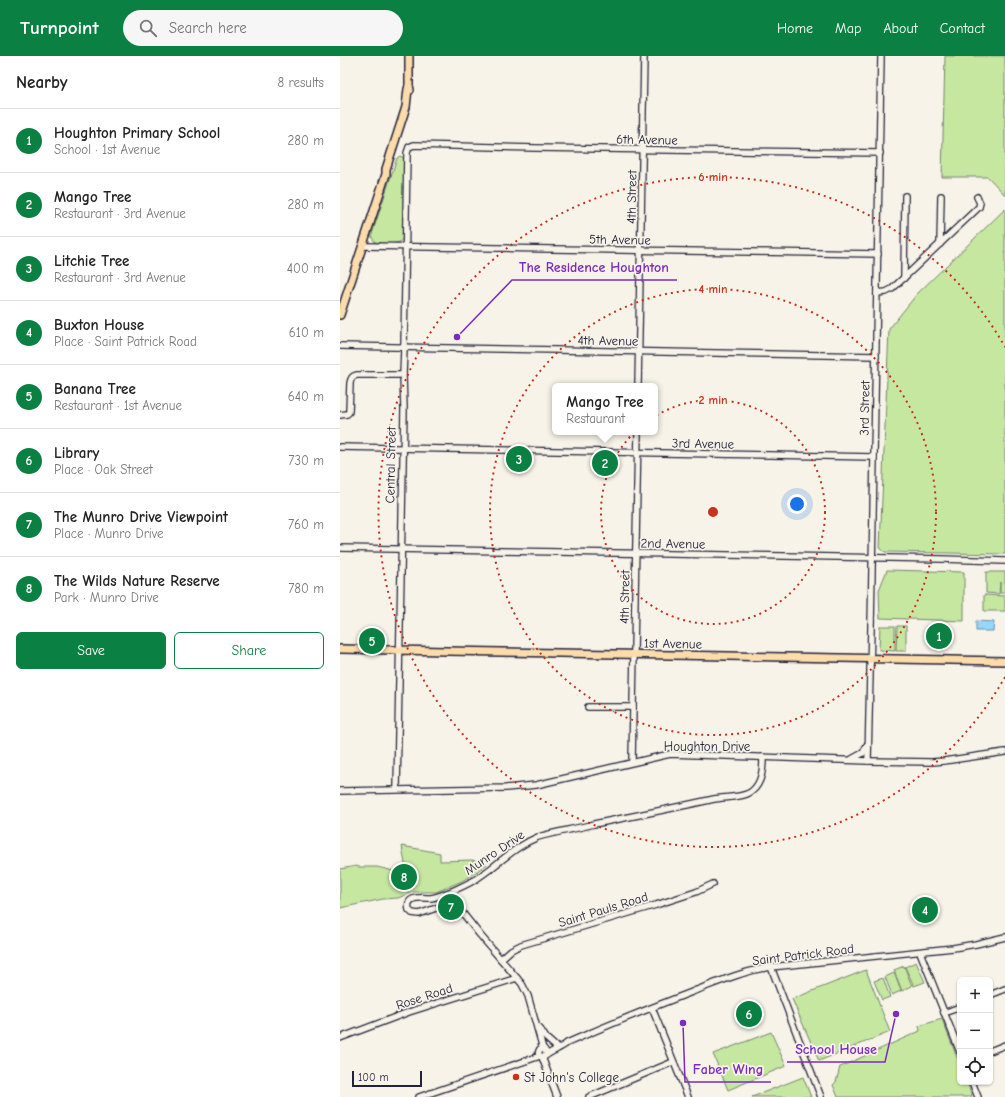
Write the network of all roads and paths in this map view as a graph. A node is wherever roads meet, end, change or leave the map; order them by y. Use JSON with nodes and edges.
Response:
{"nodes":[{"id":1,"x":409,"y":56,"type":"edge"},
{"id":2,"x":644,"y":56,"type":"edge"},
{"id":3,"x":881,"y":56,"type":"edge"},
{"id":4,"x":414,"y":145,"type":"joint"},
{"id":5,"x":642,"y":150,"type":"junction"},
{"id":6,"x":880,"y":153,"type":"junction"},
{"id":7,"x":905,"y":196,"type":"dead end"},
{"id":8,"x":941,"y":196,"type":"dead end"},
{"id":9,"x":977,"y":197,"type":"dead end"},
{"id":10,"x":940,"y":244,"type":"junction"},
{"id":11,"x":363,"y":246,"type":"junction"},
{"id":12,"x":406,"y":246,"type":"junction"},
{"id":13,"x":641,"y":250,"type":"junction"},
{"id":14,"x":878,"y":254,"type":"junction"},
{"id":15,"x":904,"y":278,"type":"junction"},
{"id":16,"x":877,"y":293,"type":"junction"},
{"id":17,"x":340,"y":315,"type":"edge"},
{"id":18,"x":340,"y":346,"type":"edge"},
{"id":19,"x":404,"y":348,"type":"junction"},
{"id":20,"x":639,"y":352,"type":"junction"},
{"id":21,"x":876,"y":356,"type":"junction"},
{"id":22,"x":403,"y":375,"type":"junction"},
{"id":23,"x":638,"y":383,"type":"edge"},
{"id":24,"x":340,"y":415,"type":"edge"},
{"id":25,"x":638,"y":435,"type":"edge"},
{"id":26,"x":340,"y":447,"type":"edge"},
{"id":27,"x":403,"y":449,"type":"junction"},
{"id":28,"x":638,"y":453,"type":"junction"},
{"id":29,"x":874,"y":457,"type":"junction"},
{"id":30,"x":340,"y":548,"type":"edge"},
{"id":31,"x":401,"y":550,"type":"junction"},
{"id":32,"x":636,"y":553,"type":"junction"},
{"id":33,"x":872,"y":558,"type":"junction"},
{"id":34,"x":1005,"y":561,"type":"edge"},
{"id":35,"x":340,"y":649,"type":"edge"},
{"id":36,"x":399,"y":650,"type":"junction"},
{"id":37,"x":634,"y":655,"type":"junction"},
{"id":38,"x":871,"y":659,"type":"junction"},
{"id":39,"x":1005,"y":661,"type":"edge"},
{"id":40,"x":588,"y":706,"type":"dead end"},
{"id":41,"x":633,"y":707,"type":"junction"},
{"id":42,"x":869,"y":741,"type":"junction"},
{"id":43,"x":1005,"y":752,"type":"edge"},
{"id":44,"x":763,"y":757,"type":"junction"},
{"id":45,"x":850,"y":760,"type":"junction"},
{"id":46,"x":868,"y":761,"type":"junction"},
{"id":47,"x":632,"y":762,"type":"junction"},
{"id":48,"x":397,"y":789,"type":"junction"},
{"id":49,"x":340,"y":791,"type":"edge"},
{"id":50,"x":713,"y":884,"type":"dead end"},
{"id":51,"x":1005,"y":937,"type":"edge"},
{"id":52,"x":920,"y":952,"type":"junction"},
{"id":53,"x":501,"y":959,"type":"junction"},
{"id":54,"x":771,"y":967,"type":"junction"},
{"id":55,"x":517,"y":978,"type":"junction"},
{"id":56,"x":1005,"y":989,"type":"edge"},
{"id":57,"x":993,"y":994,"type":"edge"},
{"id":58,"x":652,"y":1008,"type":"junction"},
{"id":59,"x":957,"y":1008,"type":"edge"},
{"id":60,"x":944,"y":1013,"type":"junction"},
{"id":61,"x":535,"y":1020,"type":"junction"},
{"id":62,"x":340,"y":1038,"type":"edge"},
{"id":63,"x":567,"y":1043,"type":"junction"},
{"id":64,"x":1005,"y":1045,"type":"edge"},
{"id":65,"x":555,"y":1046,"type":"junction"},
{"id":66,"x":959,"y":1049,"type":"edge"},
{"id":67,"x":993,"y":1050,"type":"edge"},
{"id":68,"x":543,"y":1053,"type":"junction"},
{"id":69,"x":673,"y":1062,"type":"junction"},
{"id":70,"x":973,"y":1085,"type":"edge"},
{"id":71,"x":419,"y":1097,"type":"edge"},
{"id":72,"x":557,"y":1097,"type":"edge"},
{"id":73,"x":589,"y":1097,"type":"edge"},
{"id":74,"x":688,"y":1097,"type":"edge"},
{"id":75,"x":821,"y":1097,"type":"edge"},
{"id":76,"x":978,"y":1097,"type":"edge"}],
"edges":[{"from":1,"to":11,"type":"main road"},
{"from":2,"to":5,"type":"street","name":"4th Street"},
{"from":3,"to":6,"type":"street","name":"3rd Street"},
{"from":4,"to":5,"type":"street","name":"6th Avenue"},
{"from":4,"to":12,"type":"street","name":"Central Street"},
{"from":5,"to":6,"type":"street","name":"6th Avenue"},
{"from":5,"to":13,"type":"street","name":"4th Street"},
{"from":6,"to":14,"type":"street","name":"3rd Street"},
{"from":7,"to":15,"type":"street"},
{"from":8,"to":10,"type":"street"},
{"from":9,"to":10,"type":"street"},
{"from":10,"to":15,"type":"street"},
{"from":11,"to":12,"type":"street","name":"5th Avenue"},
{"from":11,"to":17,"type":"main road"},
{"from":12,"to":13,"type":"street","name":"5th Avenue"},
{"from":12,"to":19,"type":"street","name":"Central Street"},
{"from":13,"to":14,"type":"street","name":"5th Avenue"},
{"from":13,"to":20,"type":"street","name":"4th Street"},
{"from":14,"to":16,"type":"street","name":"3rd Street"},
{"from":15,"to":16,"type":"street"},
{"from":16,"to":21,"type":"street","name":"3rd Street"},
{"from":18,"to":19,"type":"street","name":"4th Avenue"},
{"from":19,"to":20,"type":"street","name":"4th Avenue"},
{"from":19,"to":22,"type":"street","name":"Central Street"},
{"from":20,"to":21,"type":"street","name":"4th Avenue"},
{"from":20,"to":23,"type":"street","name":"4th Street"},
{"from":21,"to":29,"type":"street","name":"3rd Street"},
{"from":22,"to":24,"type":"street"},
{"from":22,"to":27,"type":"street","name":"Central Street"},
{"from":25,"to":28,"type":"street","name":"4th Street"},
{"from":26,"to":27,"type":"street","name":"3rd Avenue"},
{"from":27,"to":28,"type":"street","name":"3rd Avenue"},
{"from":27,"to":31,"type":"street","name":"Central Street"},
{"from":28,"to":29,"type":"street","name":"3rd Avenue"},
{"from":28,"to":32,"type":"street","name":"4th Street"},
{"from":29,"to":33,"type":"street","name":"3rd Street"},
{"from":30,"to":31,"type":"street","name":"2nd Avenue"},
{"from":31,"to":32,"type":"street","name":"2nd Avenue"},
{"from":31,"to":36,"type":"street","name":"Central Street"},
{"from":32,"to":33,"type":"street","name":"2nd Avenue"},
{"from":32,"to":37,"type":"street","name":"4th Street"},
{"from":33,"to":34,"type":"street","name":"2nd Avenue"},
{"from":33,"to":38,"type":"street","name":"3rd Street"},
{"from":35,"to":36,"type":"main road","name":"1st Avenue"},
{"from":36,"to":37,"type":"main road","name":"1st Avenue"},
{"from":36,"to":48,"type":"street","name":"Central Street"},
{"from":37,"to":38,"type":"main road","name":"1st Avenue"},
{"from":37,"to":41,"type":"street","name":"4th Street"},
{"from":38,"to":39,"type":"main road","name":"1st Avenue"},
{"from":38,"to":42,"type":"street","name":"3rd Street"},
{"from":40,"to":41,"type":"street"},
{"from":41,"to":47,"type":"street","name":"4th Street"},
{"from":42,"to":45,"type":"street"},
{"from":42,"to":46,"type":"street","name":"3rd Street"},
{"from":43,"to":46,"type":"street","name":"Houghton Drive"},
{"from":44,"to":45,"type":"street","name":"Houghton Drive"},
{"from":44,"to":47,"type":"street","name":"Houghton Drive"},
{"from":44,"to":53,"type":"street","name":"Munro Drive"},
{"from":45,"to":46,"type":"street","name":"Houghton Drive"},
{"from":47,"to":48,"type":"street","name":"Houghton Drive"},
{"from":48,"to":49,"type":"street","name":"Houghton Drive"},
{"from":50,"to":53,"type":"street","name":"Saint Pauls Road"},
{"from":51,"to":52,"type":"street","name":"Saint Patrick Road"},
{"from":52,"to":54,"type":"street","name":"Saint Patrick Road"},
{"from":52,"to":60,"type":"street"},
{"from":53,"to":55,"type":"street","name":"Munro Drive"},
{"from":54,"to":58,"type":"street","name":"Saint Patrick Road"},
{"from":54,"to":75,"type":"street"},
{"from":55,"to":61,"type":"street","name":"Munro Drive"},
{"from":55,"to":62,"type":"street","name":"Rose Road"},
{"from":56,"to":57,"type":"street"},
{"from":58,"to":63,"type":"street","name":"Saint Patrick Road"},
{"from":58,"to":69,"type":"street"},
{"from":59,"to":60,"type":"street"},
{"from":60,"to":66,"type":"street"},
{"from":61,"to":65,"type":"street"},
{"from":61,"to":68,"type":"street"},
{"from":63,"to":65,"type":"street","name":"Saint Patrick Road"},
{"from":63,"to":68,"type":"street","name":"Saint Patrick Road"},
{"from":64,"to":67,"type":"street"},
{"from":65,"to":68,"type":"street","name":"Saint Patrick Road"},
{"from":68,"to":71,"type":"street","name":"Saint Patrick Road"},
{"from":68,"to":72,"type":"street"},
{"from":69,"to":73,"type":"street"},
{"from":69,"to":74,"type":"street"},
{"from":70,"to":76,"type":"street"}]}
